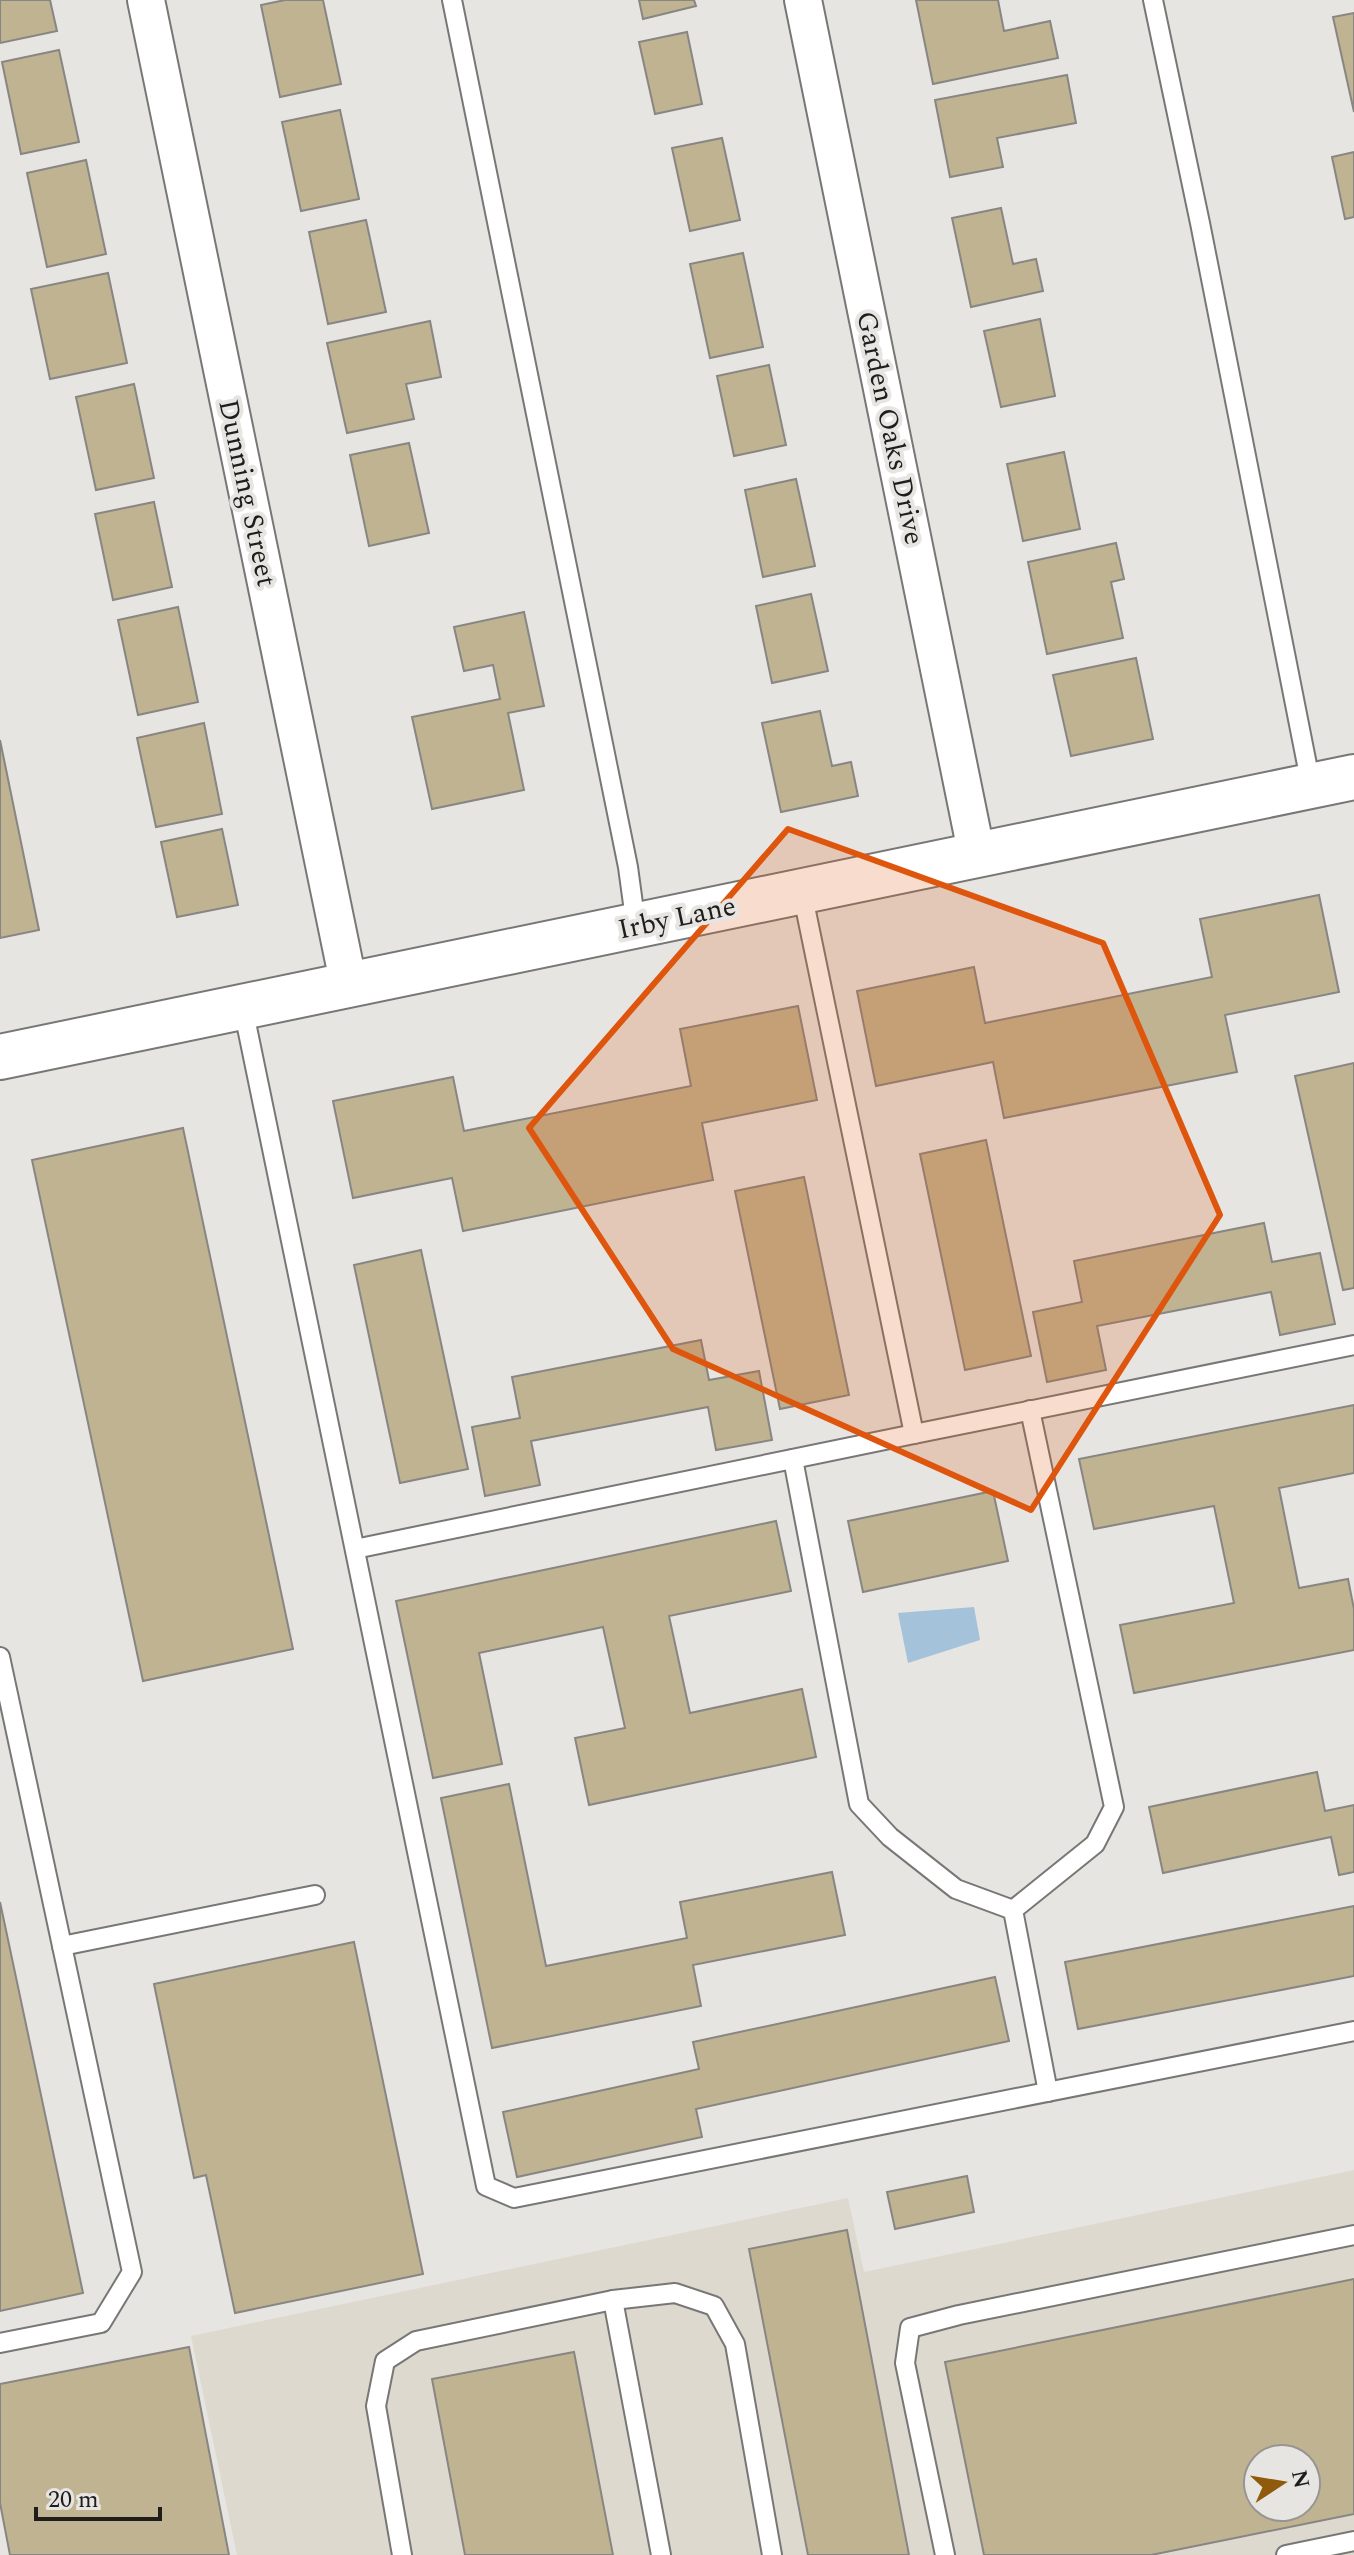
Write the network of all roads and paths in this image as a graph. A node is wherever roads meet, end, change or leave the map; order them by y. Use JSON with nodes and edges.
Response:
{"nodes":[{"id":1,"x":146,"y":0,"type":"edge"},
{"id":2,"x":452,"y":0,"type":"edge"},
{"id":3,"x":803,"y":0,"type":"edge"},
{"id":4,"x":1153,"y":0,"type":"edge"},
{"id":5,"x":1354,"y":777,"type":"edge"},
{"id":6,"x":1311,"y":787,"type":"junction"},
{"id":7,"x":977,"y":856,"type":"junction"},
{"id":8,"x":802,"y":892,"type":"junction"},
{"id":9,"x":636,"y":926,"type":"junction"},
{"id":10,"x":349,"y":986,"type":"junction"},
{"id":11,"x":243,"y":1008,"type":"junction"},
{"id":12,"x":0,"y":1057,"type":"edge"},
{"id":13,"x":1354,"y":1345,"type":"edge"},
{"id":14,"x":1030,"y":1410,"type":"junction"},
{"id":15,"x":914,"y":1434,"type":"junction"},
{"id":16,"x":793,"y":1459,"type":"junction"},
{"id":17,"x":355,"y":1549,"type":"junction"},
{"id":18,"x":0,"y":1657,"type":"edge"},
{"id":19,"x":6,"y":1710,"type":"edge"},
{"id":20,"x":315,"y":1895,"type":"dead end"},
{"id":21,"x":1013,"y":1910,"type":"junction"},
{"id":22,"x":62,"y":1946,"type":"junction"},
{"id":23,"x":1354,"y":2031,"type":"edge"},
{"id":24,"x":1048,"y":2092,"type":"junction"},
{"id":25,"x":1354,"y":2235,"type":"edge"},
{"id":26,"x":613,"y":2300,"type":"junction"},
{"id":27,"x":0,"y":2343,"type":"edge"},
{"id":28,"x":1354,"y":2541,"type":"edge"},
{"id":29,"x":402,"y":2555,"type":"edge"},
{"id":30,"x":661,"y":2555,"type":"edge"},
{"id":31,"x":772,"y":2555,"type":"edge"},
{"id":32,"x":945,"y":2555,"type":"edge"},
{"id":33,"x":1286,"y":2555,"type":"edge"}],
"edges":[{"from":1,"to":10,"type":"street","name":"Dunning Street"},
{"from":2,"to":9,"type":"lane"},
{"from":3,"to":7,"type":"street","name":"Garden Oaks Drive"},
{"from":4,"to":6,"type":"lane"},
{"from":5,"to":6,"type":"street","name":"Irby Lane"},
{"from":6,"to":7,"type":"street","name":"Irby Lane"},
{"from":7,"to":8,"type":"street","name":"Irby Lane"},
{"from":8,"to":9,"type":"street","name":"Irby Lane"},
{"from":8,"to":15,"type":"lane"},
{"from":9,"to":10,"type":"street","name":"Irby Lane"},
{"from":10,"to":11,"type":"street","name":"Irby Lane"},
{"from":11,"to":12,"type":"street","name":"Irby Lane"},
{"from":11,"to":17,"type":"lane"},
{"from":13,"to":14,"type":"lane"},
{"from":14,"to":15,"type":"lane"},
{"from":14,"to":21,"type":"lane"},
{"from":15,"to":16,"type":"lane"},
{"from":16,"to":17,"type":"lane"},
{"from":16,"to":21,"type":"lane"},
{"from":17,"to":24,"type":"lane"},
{"from":18,"to":19,"type":"lane"},
{"from":19,"to":22,"type":"lane"},
{"from":20,"to":22,"type":"lane"},
{"from":21,"to":24,"type":"lane"},
{"from":22,"to":27,"type":"lane"},
{"from":23,"to":24,"type":"lane"},
{"from":25,"to":32,"type":"lane"},
{"from":26,"to":29,"type":"lane"},
{"from":26,"to":30,"type":"lane"},
{"from":26,"to":31,"type":"lane"},
{"from":28,"to":33,"type":"lane"}]}
